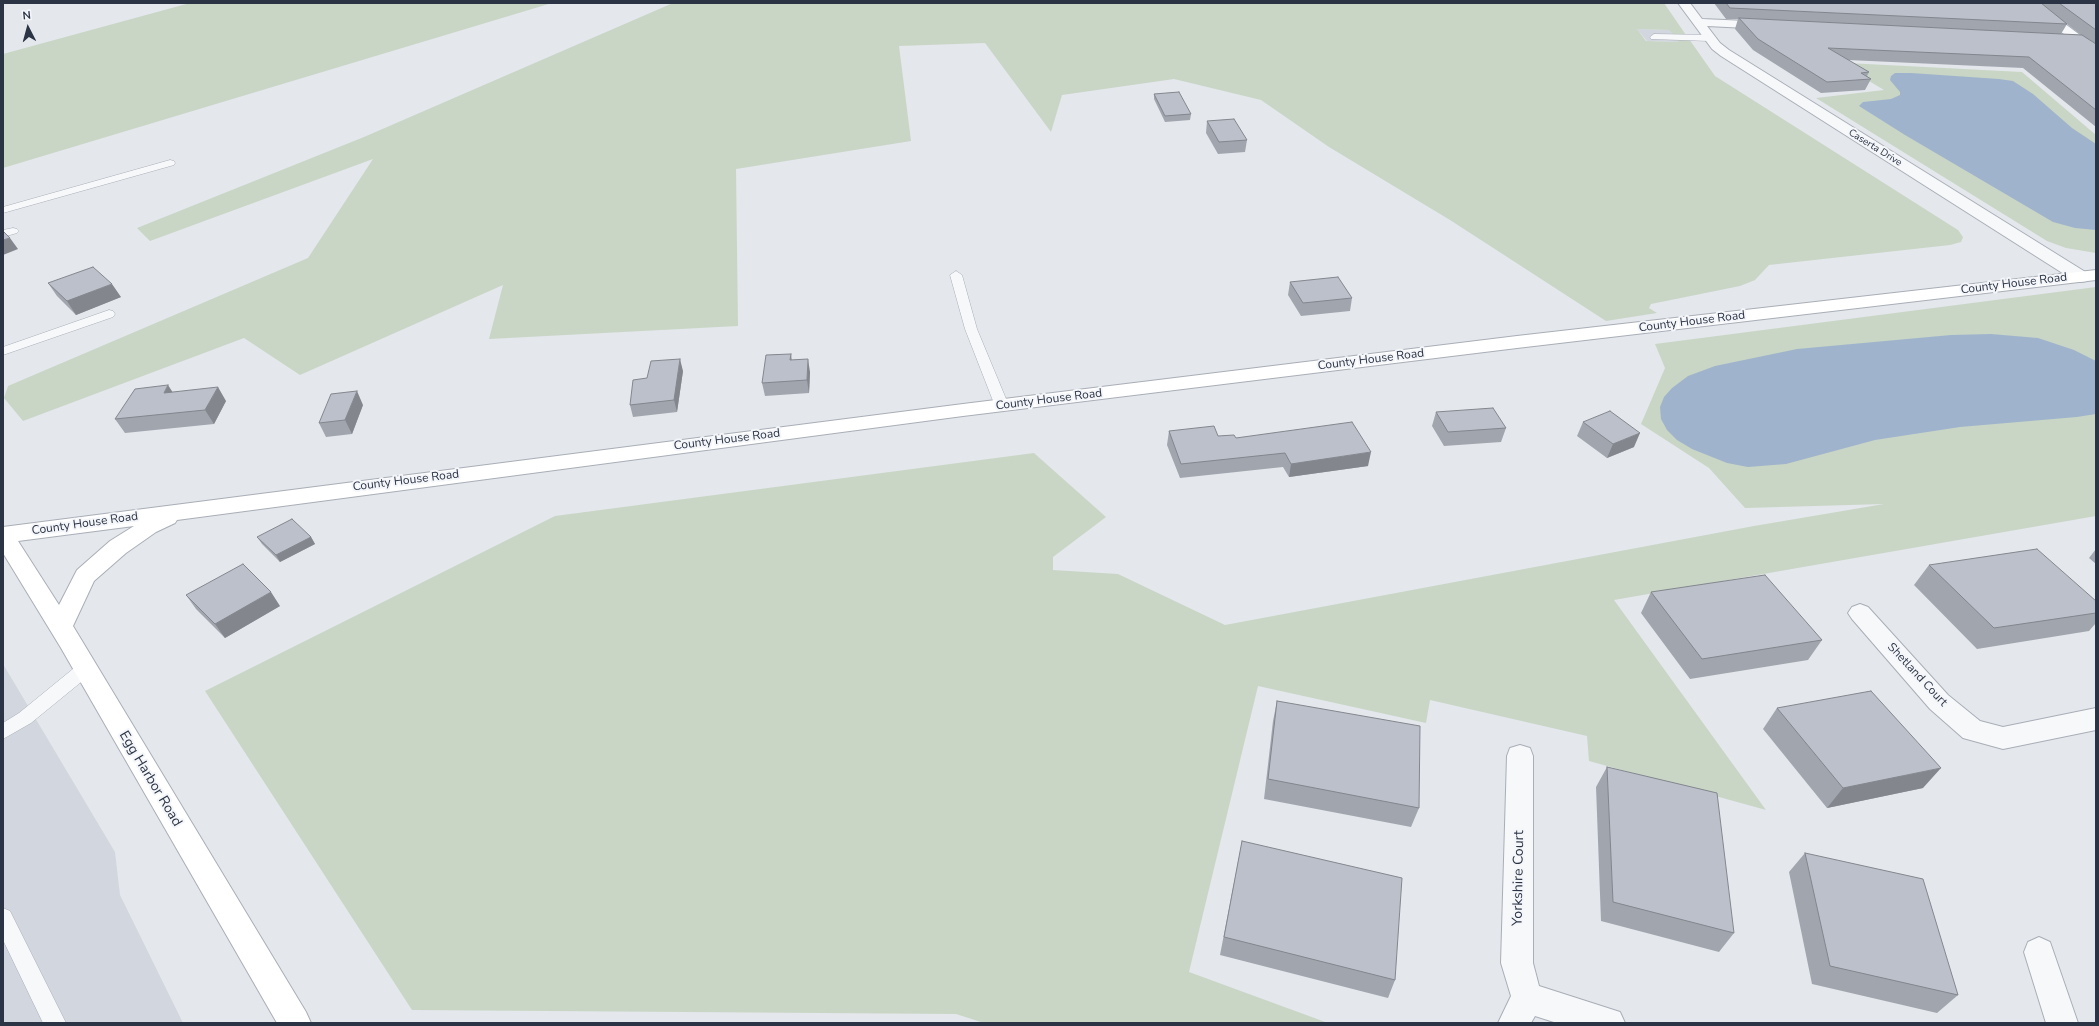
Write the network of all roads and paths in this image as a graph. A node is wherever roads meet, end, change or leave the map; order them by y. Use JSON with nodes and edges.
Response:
{"nodes":[{"id":1,"x":1684,"y":3,"type":"edge"},
{"id":2,"x":2030,"y":3,"type":"edge"},
{"id":3,"x":1698,"y":22,"type":"junction"},
{"id":4,"x":1776,"y":26,"type":"edge"},
{"id":5,"x":1654,"y":36,"type":"dead end"},
{"id":6,"x":1710,"y":38,"type":"junction"},
{"id":7,"x":2058,"y":39,"type":"edge"},
{"id":8,"x":2079,"y":40,"type":"junction"},
{"id":9,"x":2096,"y":53,"type":"edge"},
{"id":10,"x":170,"y":163,"type":"dead end"},
{"id":11,"x":3,"y":210,"type":"edge"},
{"id":12,"x":956,"y":274,"type":"dead end"},
{"id":13,"x":2089,"y":276,"type":"edge"},
{"id":14,"x":109,"y":314,"type":"dead end"},
{"id":15,"x":3,"y":352,"type":"edge"},
{"id":16,"x":1002,"y":406,"type":"junction"},
{"id":17,"x":184,"y":510,"type":"junction"},
{"id":18,"x":3,"y":535,"type":"edge"},
{"id":19,"x":1860,"y":613,"type":"dead end"},
{"id":20,"x":61,"y":626,"type":"junction"},
{"id":21,"x":85,"y":669,"type":"junction"},
{"id":22,"x":2096,"y":719,"type":"edge"},
{"id":23,"x":3,"y":732,"type":"edge"},
{"id":24,"x":1520,"y":756,"type":"dead end"},
{"id":25,"x":3,"y":918,"type":"edge"},
{"id":26,"x":2039,"y":952,"type":"dead end"},
{"id":27,"x":1520,"y":1011,"type":"edge"},
{"id":28,"x":55,"y":1023,"type":"edge"},
{"id":29,"x":296,"y":1023,"type":"edge"},
{"id":30,"x":1609,"y":1023,"type":"edge"},
{"id":31,"x":2062,"y":1023,"type":"edge"}],
"edges":[{"from":1,"to":3,"type":"street","name":"Caserta Drive"},
{"from":2,"to":8,"type":"street"},
{"from":3,"to":4,"type":"street"},
{"from":3,"to":6,"type":"street","name":"Caserta Drive"},
{"from":5,"to":6,"type":"lane"},
{"from":6,"to":13,"type":"street","name":"Caserta Drive"},
{"from":7,"to":8,"type":"street"},
{"from":8,"to":9,"type":"street"},
{"from":10,"to":11,"type":"lane"},
{"from":12,"to":16,"type":"lane"},
{"from":13,"to":16,"type":"street","name":"County House Road"},
{"from":14,"to":15,"type":"lane"},
{"from":16,"to":17,"type":"street","name":"County House Road"},
{"from":17,"to":18,"type":"street","name":"County House Road"},
{"from":17,"to":20,"type":"street"},
{"from":18,"to":20,"type":"street","name":"Egg Harbor Road"},
{"from":19,"to":22,"type":"street","name":"Shetland Court"},
{"from":20,"to":21,"type":"street","name":"Egg Harbor Road"},
{"from":21,"to":23,"type":"lane"},
{"from":21,"to":29,"type":"street","name":"Egg Harbor Road"},
{"from":24,"to":27,"type":"street","name":"Yorkshire Court"},
{"from":25,"to":28,"type":"lane"},
{"from":26,"to":31,"type":"street"},
{"from":27,"to":30,"type":"street","name":"Yorkshire Court"}]}
